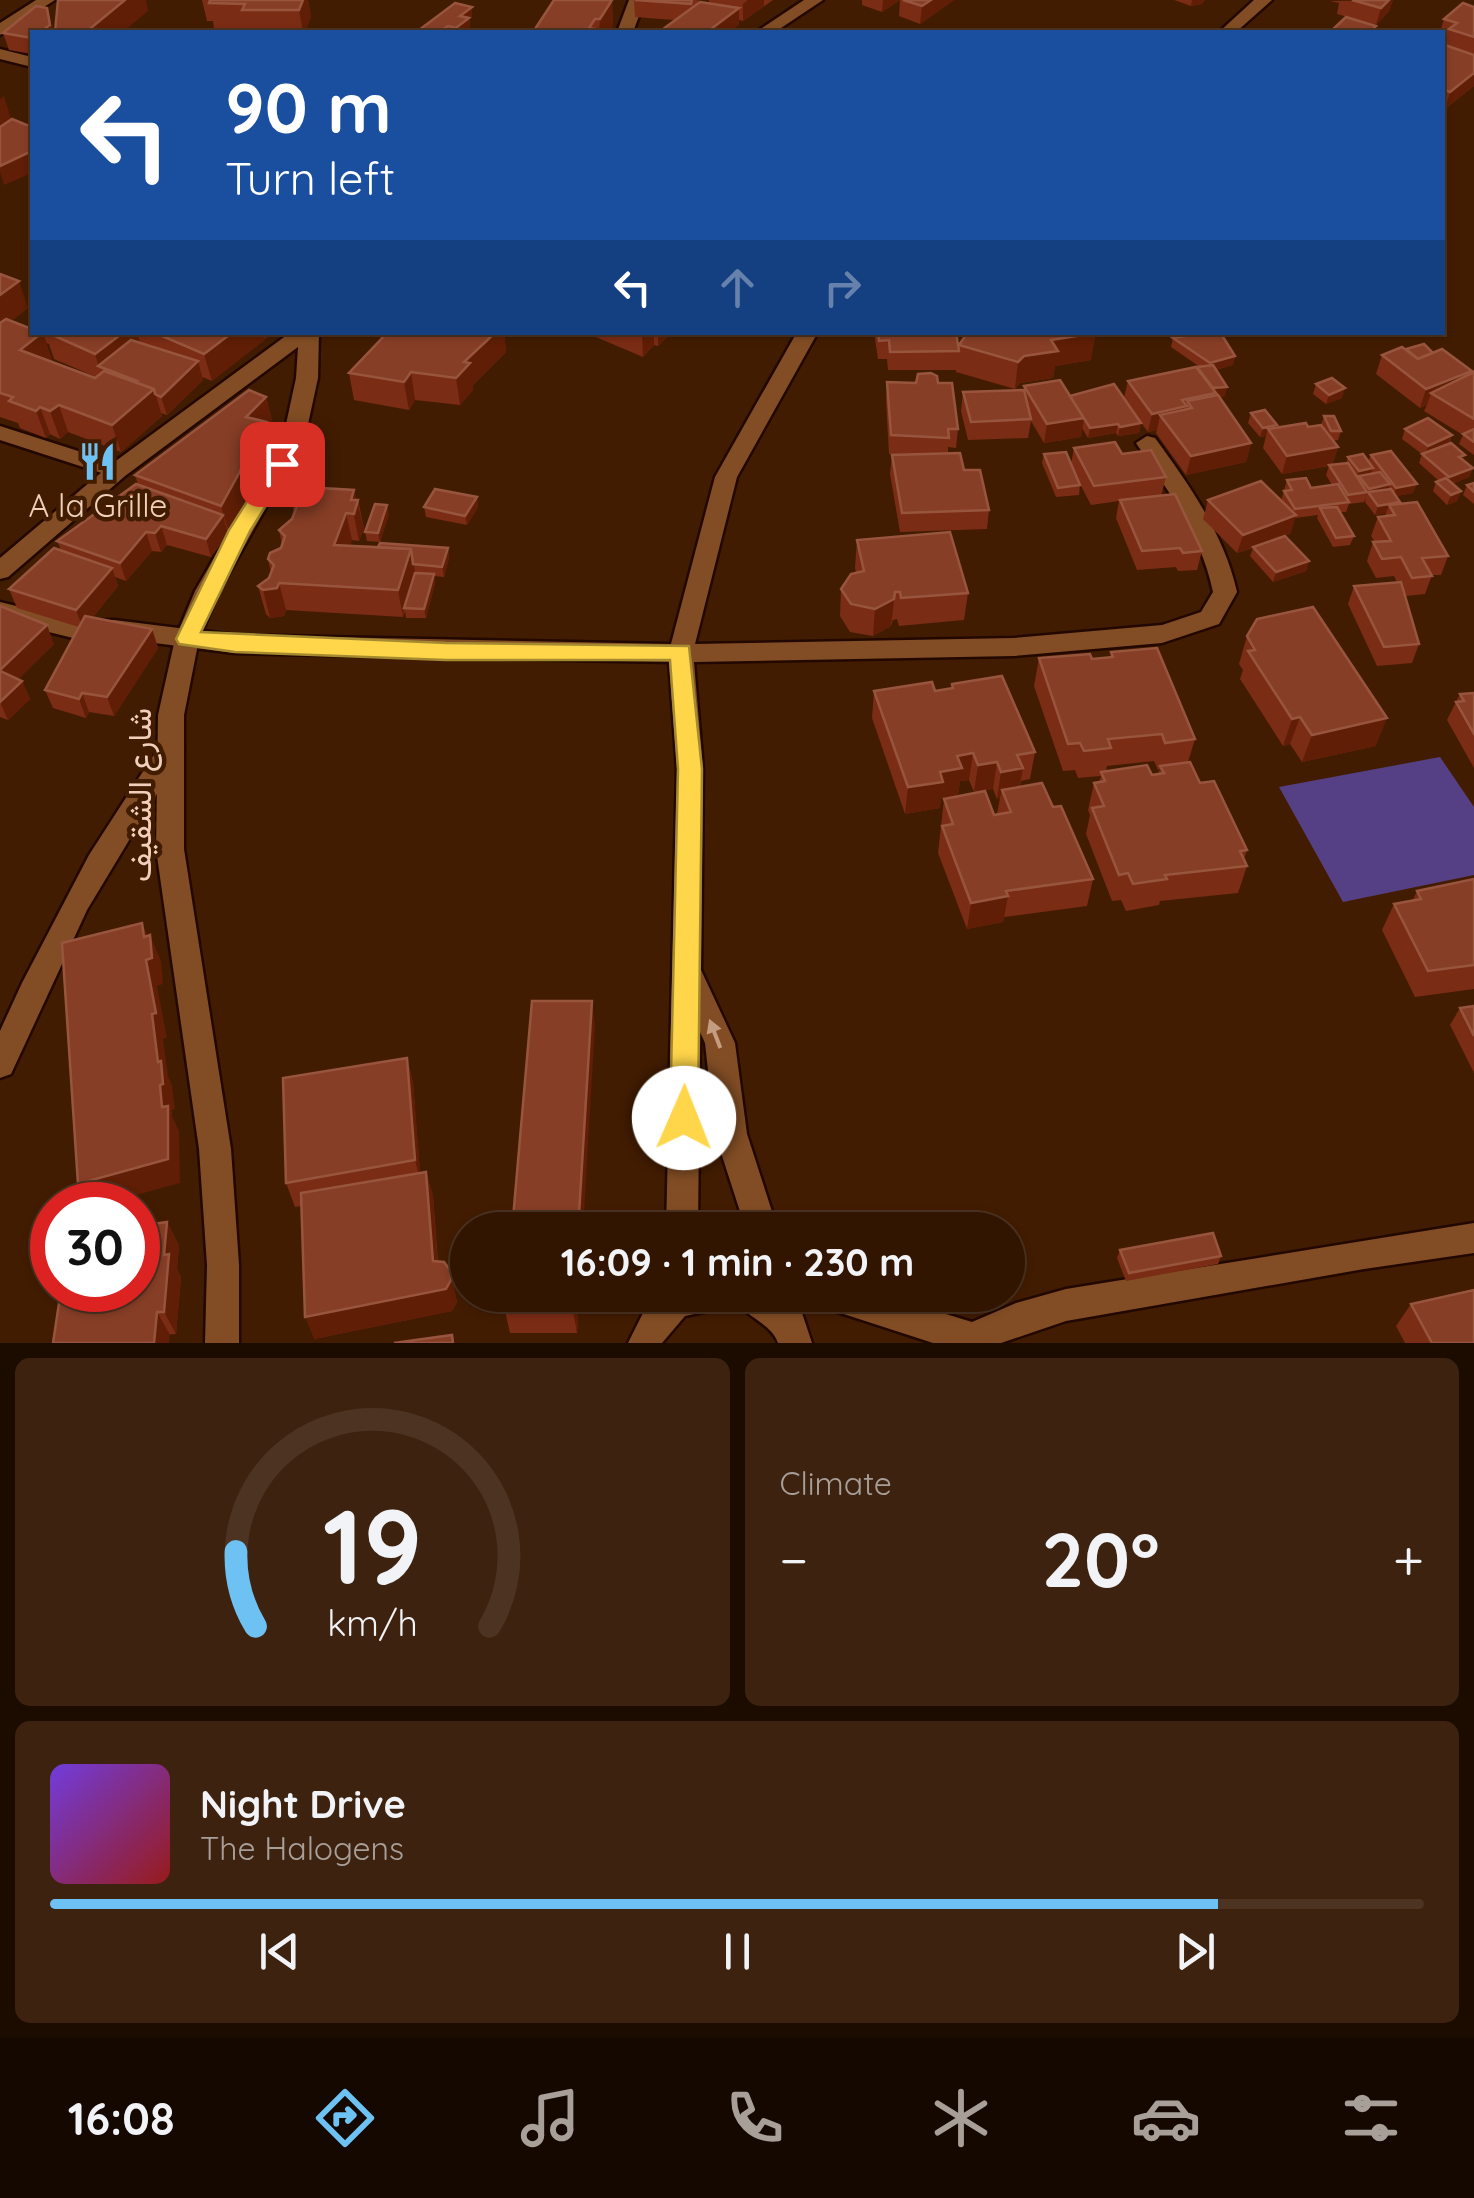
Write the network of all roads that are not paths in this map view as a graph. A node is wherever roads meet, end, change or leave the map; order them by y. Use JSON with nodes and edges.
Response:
{"nodes":[{"id":1,"x":47,"y":0,"type":"edge"},
{"id":2,"x":637,"y":0,"type":"edge"},
{"id":3,"x":815,"y":0,"type":"edge"},
{"id":4,"x":1264,"y":0,"type":"edge"},
{"id":5,"x":0,"y":30,"type":"edge"},
{"id":6,"x":626,"y":30,"type":"edge"},
{"id":7,"x":767,"y":30,"type":"edge"},
{"id":8,"x":1230,"y":30,"type":"edge"},
{"id":9,"x":0,"y":54,"type":"edge"},
{"id":10,"x":30,"y":62,"type":"edge"},
{"id":11,"x":303,"y":335,"type":"edge"},
{"id":12,"x":307,"y":335,"type":"edge"},
{"id":13,"x":806,"y":335,"type":"edge"},
{"id":14,"x":0,"y":432,"type":"edge"},
{"id":15,"x":1147,"y":443,"type":"dead end"},
{"id":16,"x":117,"y":471,"type":"junction"},
{"id":17,"x":0,"y":571,"type":"edge"},
{"id":18,"x":0,"y":611,"type":"edge"},
{"id":19,"x":187,"y":639,"type":"junction"},
{"id":20,"x":681,"y":652,"type":"junction"},
{"id":21,"x":171,"y":749,"type":"junction"},
{"id":22,"x":686,"y":968,"type":"junction"},
{"id":23,"x":0,"y":1065,"type":"edge"},
{"id":24,"x":682,"y":1212,"type":"edge"},
{"id":25,"x":756,"y":1212,"type":"edge"},
{"id":26,"x":1474,"y":1238,"type":"edge"},
{"id":27,"x":663,"y":1312,"type":"edge"},
{"id":28,"x":780,"y":1312,"type":"edge"},
{"id":29,"x":882,"y":1312,"type":"edge"},
{"id":30,"x":968,"y":1341,"type":"edge"},
{"id":31,"x":222,"y":1343,"type":"edge"},
{"id":32,"x":645,"y":1343,"type":"edge"},
{"id":33,"x":795,"y":1343,"type":"edge"}],
"edges":[{"from":1,"to":5,"type":"street"},
{"from":2,"to":6,"type":"street"},
{"from":3,"to":7,"type":"street"},
{"from":4,"to":8,"type":"street"},
{"from":9,"to":10,"type":"street"},
{"from":11,"to":16,"type":"street"},
{"from":12,"to":19,"type":"street","name":"شارع الشقيف"},
{"from":13,"to":20,"type":"street"},
{"from":14,"to":16,"type":"street"},
{"from":15,"to":20,"type":"street"},
{"from":16,"to":17,"type":"street"},
{"from":18,"to":19,"type":"street"},
{"from":19,"to":20,"type":"street"},
{"from":19,"to":21,"type":"street","name":"شارع الشقيف"},
{"from":20,"to":22,"type":"street"},
{"from":21,"to":23,"type":"street"},
{"from":21,"to":31,"type":"street","name":"شارع الشقيف"},
{"from":22,"to":24,"type":"street"},
{"from":25,"to":22,"type":"street","one_way":true},
{"from":26,"to":30,"type":"street"},
{"from":27,"to":32,"type":"street"},
{"from":28,"to":33,"type":"street"},
{"from":29,"to":30,"type":"street"}]}
